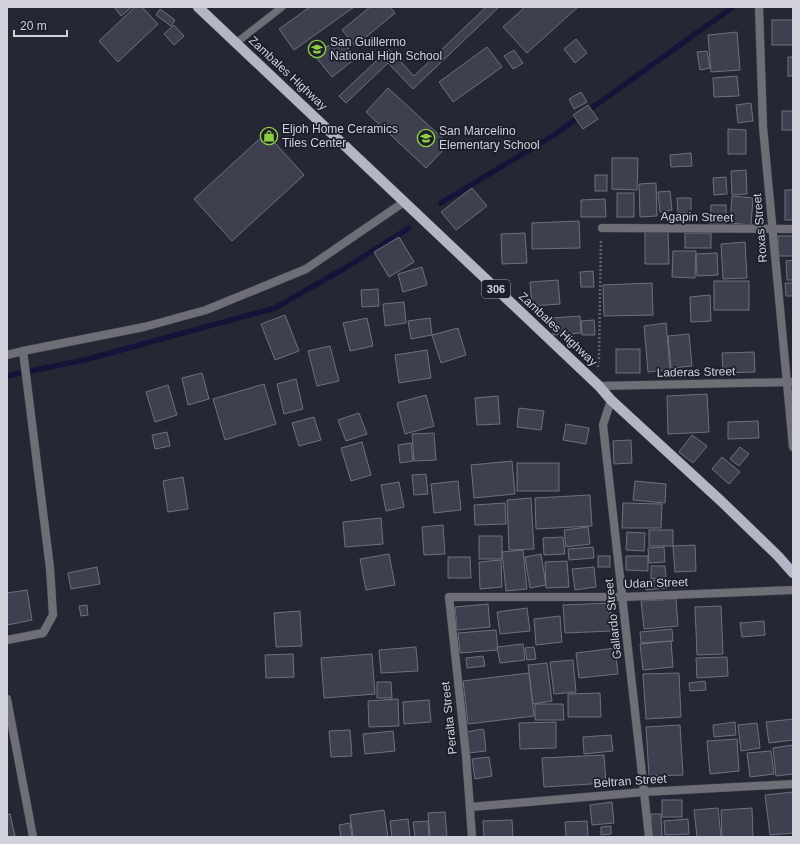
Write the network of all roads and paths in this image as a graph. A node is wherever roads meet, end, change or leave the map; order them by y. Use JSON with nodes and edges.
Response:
{"nodes":[{"id":1,"x":198,"y":7,"type":"edge"},
{"id":2,"x":282,"y":7,"type":"edge"},
{"id":3,"x":759,"y":7,"type":"edge"},
{"id":4,"x":236,"y":43,"type":"junction"},
{"id":5,"x":404,"y":202,"type":"junction"},
{"id":6,"x":602,"y":228,"type":"joint"},
{"id":7,"x":773,"y":229,"type":"junction"},
{"id":8,"x":793,"y":229,"type":"edge"},
{"id":9,"x":23,"y":351,"type":"junction"},
{"id":10,"x":7,"y":355,"type":"edge"},
{"id":11,"x":790,"y":382,"type":"edge"},
{"id":12,"x":597,"y":385,"type":"junction"},
{"id":13,"x":611,"y":400,"type":"junction"},
{"id":14,"x":793,"y":447,"type":"edge"},
{"id":15,"x":793,"y":573,"type":"edge"},
{"id":16,"x":793,"y":590,"type":"edge"},
{"id":17,"x":449,"y":597,"type":"joint"},
{"id":18,"x":622,"y":597,"type":"junction"},
{"id":19,"x":7,"y":640,"type":"edge"},
{"id":20,"x":7,"y":699,"type":"edge"},
{"id":21,"x":793,"y":784,"type":"edge"},
{"id":22,"x":644,"y":792,"type":"junction"},
{"id":23,"x":470,"y":807,"type":"junction"},
{"id":24,"x":33,"y":837,"type":"edge"},
{"id":25,"x":472,"y":837,"type":"edge"},
{"id":26,"x":648,"y":837,"type":"edge"}],
"edges":[{"from":1,"to":4,"type":"main road","name":"Zambales Highway","number":"306"},
{"from":2,"to":4,"type":"lane"},
{"from":3,"to":7,"type":"street","name":"Roxas Street"},
{"from":4,"to":5,"type":"main road","name":"Zambales Highway","number":"306"},
{"from":5,"to":9,"type":"street"},
{"from":5,"to":12,"type":"main road","name":"Zambales Highway","number":"306"},
{"from":6,"to":7,"type":"street","name":"Agapin Street"},
{"from":6,"to":12,"type":"path"},
{"from":7,"to":8,"type":"street","name":"Agapin Street"},
{"from":7,"to":11,"type":"street","name":"Roxas Street"},
{"from":9,"to":10,"type":"street"},
{"from":9,"to":19,"type":"street"},
{"from":11,"to":12,"type":"street","name":"Laderas Street"},
{"from":11,"to":14,"type":"street","name":"Roxas Street"},
{"from":12,"to":13,"type":"main road","name":"Zambales Highway","number":"306"},
{"from":13,"to":15,"type":"main road","name":"Zambales Highway","number":"306"},
{"from":13,"to":18,"type":"street","name":"Gallardo Street"},
{"from":16,"to":18,"type":"street","name":"Udan Street"},
{"from":17,"to":18,"type":"street","name":"Udan Street"},
{"from":17,"to":23,"type":"street","name":"Peralta Street"},
{"from":18,"to":22,"type":"street","name":"Gallardo Street"},
{"from":20,"to":24,"type":"street"},
{"from":21,"to":22,"type":"street","name":"Beltran Street"},
{"from":22,"to":23,"type":"street","name":"Beltran Street"},
{"from":22,"to":26,"type":"street","name":"Gallardo Street"},
{"from":23,"to":25,"type":"street","name":"Peralta Street"}]}
